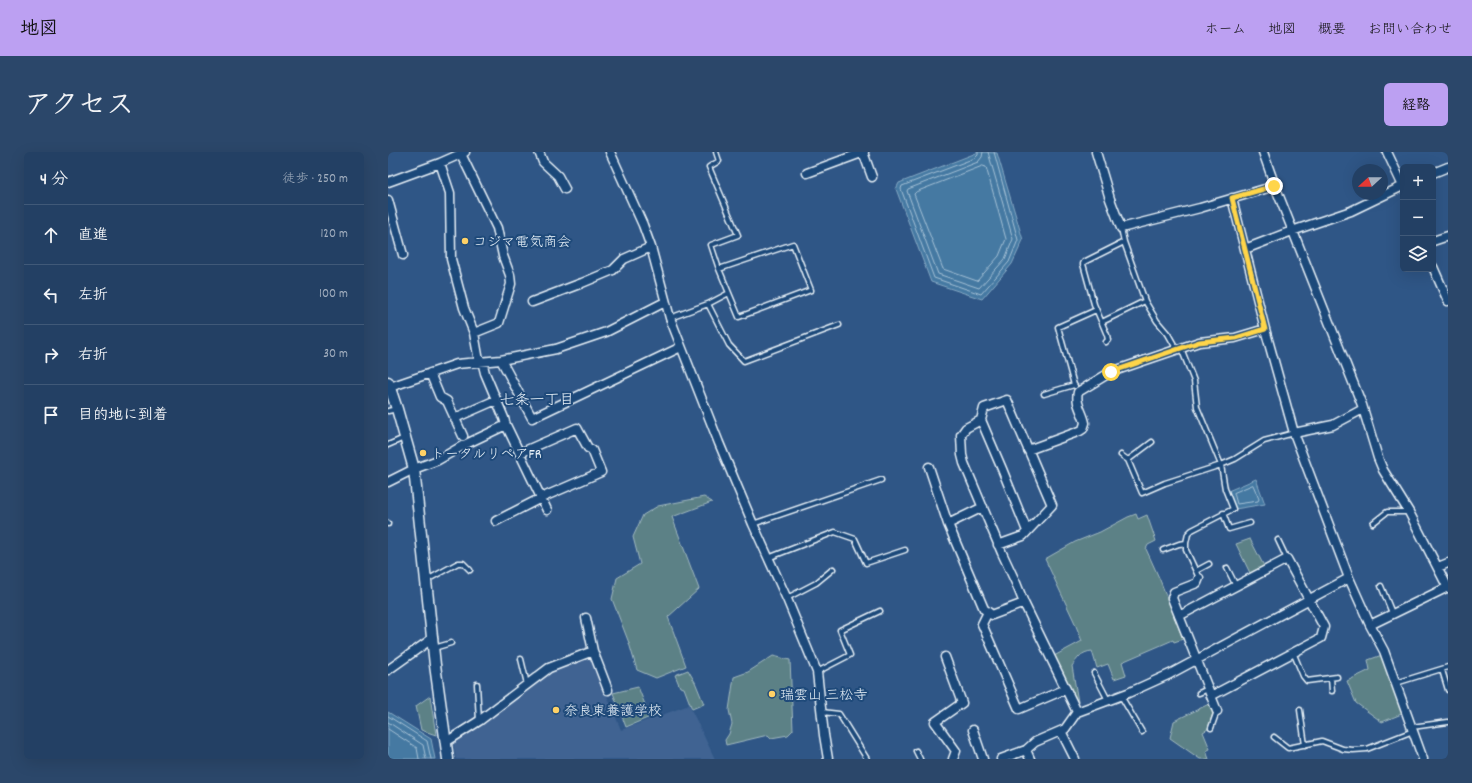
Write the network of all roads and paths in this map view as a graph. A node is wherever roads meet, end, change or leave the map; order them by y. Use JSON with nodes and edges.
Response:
{"nodes":[{"id":1,"x":539,"y":152,"type":"edge"},
{"id":2,"x":610,"y":152,"type":"edge"},
{"id":3,"x":716,"y":152,"type":"edge"},
{"id":4,"x":863,"y":152,"type":"edge"},
{"id":5,"x":1096,"y":152,"type":"edge"},
{"id":6,"x":1263,"y":152,"type":"edge"},
{"id":7,"x":1386,"y":152,"type":"edge"},
{"id":8,"x":464,"y":153,"type":"edge"},
{"id":9,"x":450,"y":155,"type":"edge"},
{"id":10,"x":440,"y":163,"type":"junction"},
{"id":11,"x":1448,"y":166,"type":"edge"},
{"id":12,"x":1436,"y":172,"type":"edge"},
{"id":13,"x":807,"y":173,"type":"dead end"},
{"id":14,"x":872,"y":177,"type":"dead end"},
{"id":15,"x":1400,"y":180,"type":"edge"},
{"id":16,"x":388,"y":182,"type":"edge"},
{"id":17,"x":1274,"y":186,"type":"junction"},
{"id":18,"x":1400,"y":187,"type":"edge"},
{"id":19,"x":565,"y":189,"type":"dead end"},
{"id":20,"x":1232,"y":198,"type":"junction"},
{"id":21,"x":388,"y":200,"type":"edge"},
{"id":22,"x":1121,"y":228,"type":"junction"},
{"id":23,"x":1292,"y":231,"type":"junction"},
{"id":24,"x":1448,"y":236,"type":"edge"},
{"id":25,"x":1436,"y":240,"type":"edge"},
{"id":26,"x":1124,"y":242,"type":"junction"},
{"id":27,"x":651,"y":247,"type":"junction"},
{"id":28,"x":1245,"y":249,"type":"junction"},
{"id":29,"x":404,"y":255,"type":"dead end"},
{"id":30,"x":719,"y":269,"type":"junction"},
{"id":31,"x":1435,"y":272,"type":"edge"},
{"id":32,"x":729,"y":293,"type":"junction"},
{"id":33,"x":1145,"y":301,"type":"junction"},
{"id":34,"x":1448,"y":301,"type":"edge"},
{"id":35,"x":532,"y":302,"type":"dead end"},
{"id":36,"x":665,"y":302,"type":"junction"},
{"id":37,"x":708,"y":304,"type":"junction"},
{"id":38,"x":1096,"y":310,"type":"junction"},
{"id":39,"x":670,"y":318,"type":"junction"},
{"id":40,"x":1102,"y":322,"type":"junction"},
{"id":41,"x":839,"y":324,"type":"dead end"},
{"id":42,"x":1265,"y":329,"type":"junction"},
{"id":43,"x":474,"y":334,"type":"junction"},
{"id":44,"x":1106,"y":342,"type":"dead end"},
{"id":45,"x":682,"y":347,"type":"junction"},
{"id":46,"x":1179,"y":349,"type":"junction"},
{"id":47,"x":501,"y":360,"type":"junction"},
{"id":48,"x":480,"y":361,"type":"junction"},
{"id":49,"x":430,"y":373,"type":"junction"},
{"id":50,"x":389,"y":384,"type":"edge"},
{"id":51,"x":1076,"y":388,"type":"junction"},
{"id":52,"x":1044,"y":394,"type":"dead end"},
{"id":53,"x":496,"y":400,"type":"junction"},
{"id":54,"x":1363,"y":409,"type":"junction"},
{"id":55,"x":393,"y":410,"type":"edge"},
{"id":56,"x":455,"y":418,"type":"junction"},
{"id":57,"x":981,"y":420,"type":"junction"},
{"id":58,"x":506,"y":425,"type":"junction"},
{"id":59,"x":1294,"y":433,"type":"junction"},
{"id":60,"x":463,"y":436,"type":"dead end"},
{"id":61,"x":405,"y":438,"type":"junction"},
{"id":62,"x":1152,"y":442,"type":"dead end"},
{"id":63,"x":388,"y":444,"type":"edge"},
{"id":64,"x":1028,"y":450,"type":"junction"},
{"id":65,"x":520,"y":454,"type":"junction"},
{"id":66,"x":1121,"y":455,"type":"dead end"},
{"id":67,"x":1128,"y":460,"type":"junction"},
{"id":68,"x":1221,"y":465,"type":"junction"},
{"id":69,"x":929,"y":468,"type":"dead end"},
{"id":70,"x":414,"y":469,"type":"junction"},
{"id":71,"x":881,"y":480,"type":"dead end"},
{"id":72,"x":388,"y":482,"type":"edge"},
{"id":73,"x":541,"y":498,"type":"junction"},
{"id":74,"x":983,"y":507,"type":"junction"},
{"id":75,"x":547,"y":510,"type":"dead end"},
{"id":76,"x":1409,"y":512,"type":"junction"},
{"id":77,"x":1223,"y":513,"type":"junction"},
{"id":78,"x":496,"y":521,"type":"dead end"},
{"id":79,"x":1250,"y":523,"type":"dead end"},
{"id":80,"x":1373,"y":523,"type":"dead end"},
{"id":81,"x":753,"y":524,"type":"junction"},
{"id":82,"x":948,"y":524,"type":"junction"},
{"id":83,"x":1027,"y":531,"type":"junction"},
{"id":84,"x":1278,"y":540,"type":"dead end"},
{"id":85,"x":1186,"y":543,"type":"junction"},
{"id":86,"x":998,"y":545,"type":"junction"},
{"id":87,"x":905,"y":550,"type":"dead end"},
{"id":88,"x":1164,"y":550,"type":"dead end"},
{"id":89,"x":768,"y":558,"type":"junction"},
{"id":90,"x":1287,"y":559,"type":"junction"},
{"id":91,"x":1448,"y":563,"type":"edge"},
{"id":92,"x":1209,"y":564,"type":"dead end"},
{"id":93,"x":1438,"y":567,"type":"junction"},
{"id":94,"x":1227,"y":568,"type":"dead end"},
{"id":95,"x":834,"y":569,"type":"dead end"},
{"id":96,"x":470,"y":570,"type":"dead end"},
{"id":97,"x":1198,"y":575,"type":"junction"},
{"id":98,"x":1349,"y":578,"type":"junction"},
{"id":99,"x":426,"y":580,"type":"junction"},
{"id":100,"x":1236,"y":586,"type":"junction"},
{"id":101,"x":1381,"y":586,"type":"dead end"},
{"id":102,"x":1448,"y":587,"type":"edge"},
{"id":103,"x":787,"y":599,"type":"junction"},
{"id":104,"x":1308,"y":599,"type":"junction"},
{"id":105,"x":1024,"y":603,"type":"junction"},
{"id":106,"x":880,"y":611,"type":"dead end"},
{"id":107,"x":988,"y":612,"type":"junction"},
{"id":108,"x":1392,"y":613,"type":"junction"},
{"id":109,"x":1179,"y":616,"type":"junction"},
{"id":110,"x":586,"y":618,"type":"dead end"},
{"id":111,"x":1370,"y":625,"type":"junction"},
{"id":112,"x":433,"y":643,"type":"junction"},
{"id":113,"x":451,"y":643,"type":"dead end"},
{"id":114,"x":593,"y":651,"type":"junction"},
{"id":115,"x":1293,"y":652,"type":"junction"},
{"id":116,"x":945,"y":657,"type":"dead end"},
{"id":117,"x":521,"y":659,"type":"dead end"},
{"id":118,"x":1196,"y":660,"type":"junction"},
{"id":119,"x":1448,"y":668,"type":"edge"},
{"id":120,"x":388,"y":670,"type":"edge"},
{"id":121,"x":1442,"y":670,"type":"junction"},
{"id":122,"x":817,"y":672,"type":"junction"},
{"id":123,"x":1094,"y":673,"type":"dead end"},
{"id":124,"x":1336,"y":677,"type":"dead end"},
{"id":125,"x":1330,"y":678,"type":"junction"},
{"id":126,"x":1396,"y":683,"type":"junction"},
{"id":127,"x":477,"y":684,"type":"dead end"},
{"id":128,"x":527,"y":684,"type":"junction"},
{"id":129,"x":1066,"y":689,"type":"junction"},
{"id":130,"x":608,"y":690,"type":"dead end"},
{"id":131,"x":1448,"y":690,"type":"edge"},
{"id":132,"x":1332,"y":691,"type":"dead end"},
{"id":133,"x":1209,"y":693,"type":"junction"},
{"id":134,"x":1199,"y":694,"type":"dead end"},
{"id":135,"x":1121,"y":696,"type":"junction"},
{"id":136,"x":1109,"y":700,"type":"junction"},
{"id":137,"x":1300,"y":710,"type":"dead end"},
{"id":138,"x":1217,"y":711,"type":"joint"},
{"id":139,"x":822,"y":712,"type":"junction"},
{"id":140,"x":1077,"y":712,"type":"junction"},
{"id":141,"x":479,"y":721,"type":"junction"},
{"id":142,"x":1448,"y":722,"type":"edge"},
{"id":143,"x":1211,"y":728,"type":"dead end"},
{"id":144,"x":1412,"y":729,"type":"junction"},
{"id":145,"x":973,"y":730,"type":"dead end"},
{"id":146,"x":1061,"y":731,"type":"junction"},
{"id":147,"x":1142,"y":732,"type":"dead end"},
{"id":148,"x":1274,"y":737,"type":"dead end"},
{"id":149,"x":446,"y":742,"type":"junction"},
{"id":150,"x":1305,"y":745,"type":"junction"},
{"id":151,"x":1026,"y":750,"type":"junction"},
{"id":152,"x":916,"y":751,"type":"dead end"},
{"id":153,"x":448,"y":759,"type":"edge"},
{"id":154,"x":828,"y":759,"type":"edge"},
{"id":155,"x":867,"y":759,"type":"edge"},
{"id":156,"x":920,"y":759,"type":"edge"},
{"id":157,"x":953,"y":759,"type":"edge"},
{"id":158,"x":983,"y":759,"type":"edge"},
{"id":159,"x":1001,"y":759,"type":"edge"},
{"id":160,"x":1030,"y":759,"type":"edge"},
{"id":161,"x":1075,"y":759,"type":"edge"},
{"id":162,"x":1423,"y":759,"type":"edge"}],
"edges":[{"from":1,"to":19,"type":"street"},
{"from":2,"to":27,"type":"street"},
{"from":3,"to":30,"type":"lane"},
{"from":4,"to":13,"type":"street"},
{"from":4,"to":14,"type":"street"},
{"from":5,"to":22,"type":"street"},
{"from":6,"to":17,"type":"street"},
{"from":7,"to":15,"type":"street"},
{"from":8,"to":9,"type":"street"},
{"from":8,"to":43,"type":"street"},
{"from":9,"to":10,"type":"street"},
{"from":10,"to":16,"type":"street"},
{"from":10,"to":43,"type":"street"},
{"from":11,"to":12,"type":"street"},
{"from":17,"to":20,"type":"street"},
{"from":17,"to":23,"type":"street"},
{"from":18,"to":23,"type":"street"},
{"from":20,"to":22,"type":"street"},
{"from":20,"to":28,"type":"street"},
{"from":21,"to":29,"type":"street"},
{"from":22,"to":26,"type":"lane"},
{"from":23,"to":28,"type":"street"},
{"from":23,"to":54,"type":"street"},
{"from":24,"to":25,"type":"street"},
{"from":26,"to":33,"type":"lane"},
{"from":26,"to":38,"type":"lane"},
{"from":27,"to":35,"type":"street"},
{"from":27,"to":36,"type":"street"},
{"from":28,"to":42,"type":"street"},
{"from":30,"to":32,"type":"lane"},
{"from":30,"to":32,"type":"lane"},
{"from":31,"to":34,"type":"street"},
{"from":32,"to":37,"type":"lane"},
{"from":33,"to":40,"type":"lane"},
{"from":33,"to":46,"type":"lane"},
{"from":36,"to":39,"type":"street"},
{"from":36,"to":47,"type":"street"},
{"from":37,"to":39,"type":"lane"},
{"from":37,"to":41,"type":"lane"},
{"from":38,"to":40,"type":"lane"},
{"from":38,"to":51,"type":"lane"},
{"from":39,"to":45,"type":"street"},
{"from":40,"to":44,"type":"lane"},
{"from":42,"to":46,"type":"street"},
{"from":42,"to":59,"type":"street"},
{"from":43,"to":48,"type":"street"},
{"from":45,"to":47,"type":"street"},
{"from":45,"to":81,"type":"street"},
{"from":46,"to":51,"type":"street"},
{"from":46,"to":68,"type":"lane"},
{"from":47,"to":48,"type":"street"},
{"from":48,"to":49,"type":"street"},
{"from":48,"to":53,"type":"street"},
{"from":49,"to":50,"type":"street"},
{"from":49,"to":56,"type":"street"},
{"from":50,"to":55,"type":"street"},
{"from":51,"to":52,"type":"lane"},
{"from":51,"to":64,"type":"street"},
{"from":53,"to":56,"type":"street"},
{"from":53,"to":58,"type":"street"},
{"from":54,"to":59,"type":"street"},
{"from":54,"to":76,"type":"street"},
{"from":55,"to":61,"type":"street"},
{"from":56,"to":60,"type":"street"},
{"from":57,"to":64,"type":"street"},
{"from":57,"to":74,"type":"street"},
{"from":57,"to":83,"type":"street"},
{"from":58,"to":65,"type":"street"},
{"from":58,"to":70,"type":"street"},
{"from":59,"to":68,"type":"lane"},
{"from":59,"to":98,"type":"street"},
{"from":61,"to":63,"type":"lane"},
{"from":61,"to":70,"type":"street"},
{"from":62,"to":67,"type":"lane"},
{"from":64,"to":83,"type":"street"},
{"from":65,"to":73,"type":"street"},
{"from":65,"to":73,"type":"street"},
{"from":66,"to":67,"type":"lane"},
{"from":67,"to":68,"type":"lane"},
{"from":68,"to":77,"type":"lane"},
{"from":69,"to":82,"type":"street"},
{"from":70,"to":72,"type":"street"},
{"from":70,"to":99,"type":"street"},
{"from":71,"to":81,"type":"lane"},
{"from":73,"to":75,"type":"street"},
{"from":73,"to":78,"type":"street"},
{"from":74,"to":82,"type":"street"},
{"from":74,"to":86,"type":"street"},
{"from":76,"to":80,"type":"lane"},
{"from":76,"to":93,"type":"street"},
{"from":77,"to":79,"type":"lane"},
{"from":77,"to":85,"type":"lane"},
{"from":81,"to":89,"type":"street"},
{"from":82,"to":107,"type":"street"},
{"from":83,"to":86,"type":"street"},
{"from":84,"to":90,"type":"lane"},
{"from":85,"to":88,"type":"lane"},
{"from":85,"to":97,"type":"lane"},
{"from":86,"to":105,"type":"street"},
{"from":87,"to":89,"type":"lane"},
{"from":89,"to":103,"type":"street"},
{"from":90,"to":100,"type":"street"},
{"from":90,"to":104,"type":"street"},
{"from":91,"to":93,"type":"street"},
{"from":92,"to":97,"type":"lane"},
{"from":93,"to":102,"type":"street"},
{"from":94,"to":100,"type":"lane"},
{"from":95,"to":103,"type":"lane"},
{"from":96,"to":99,"type":"lane"},
{"from":97,"to":109,"type":"street"},
{"from":98,"to":104,"type":"street"},
{"from":98,"to":111,"type":"street"},
{"from":99,"to":112,"type":"street"},
{"from":100,"to":109,"type":"street"},
{"from":101,"to":108,"type":"lane"},
{"from":102,"to":108,"type":"street"},
{"from":103,"to":122,"type":"street"},
{"from":104,"to":115,"type":"street"},
{"from":104,"to":118,"type":"street"},
{"from":105,"to":107,"type":"street"},
{"from":105,"to":129,"type":"street"},
{"from":106,"to":122,"type":"lane"},
{"from":107,"to":129,"type":"street"},
{"from":108,"to":111,"type":"street"},
{"from":109,"to":118,"type":"street"},
{"from":110,"to":114,"type":"street"},
{"from":111,"to":126,"type":"street"},
{"from":112,"to":113,"type":"lane"},
{"from":112,"to":120,"type":"street"},
{"from":112,"to":149,"type":"street"},
{"from":114,"to":128,"type":"street"},
{"from":114,"to":130,"type":"street"},
{"from":115,"to":125,"type":"lane"},
{"from":115,"to":133,"type":"street"},
{"from":116,"to":157,"type":"street"},
{"from":117,"to":128,"type":"lane"},
{"from":118,"to":133,"type":"street"},
{"from":118,"to":135,"type":"street"},
{"from":119,"to":121,"type":"lane"},
{"from":121,"to":126,"type":"lane"},
{"from":121,"to":131,"type":"lane"},
{"from":122,"to":139,"type":"street"},
{"from":123,"to":136,"type":"lane"},
{"from":124,"to":125,"type":"lane"},
{"from":125,"to":132,"type":"lane"},
{"from":126,"to":144,"type":"street"},
{"from":127,"to":141,"type":"lane"},
{"from":128,"to":141,"type":"street"},
{"from":129,"to":140,"type":"street"},
{"from":133,"to":134,"type":"lane"},
{"from":133,"to":138,"type":"street"},
{"from":135,"to":136,"type":"street"},
{"from":135,"to":147,"type":"lane"},
{"from":136,"to":140,"type":"street"},
{"from":137,"to":150,"type":"lane"},
{"from":138,"to":143,"type":"lane"},
{"from":139,"to":154,"type":"street"},
{"from":139,"to":155,"type":"lane"},
{"from":140,"to":146,"type":"street"},
{"from":141,"to":149,"type":"street"},
{"from":142,"to":144,"type":"lane"},
{"from":144,"to":150,"type":"lane"},
{"from":144,"to":162,"type":"street"},
{"from":145,"to":158,"type":"street"},
{"from":146,"to":151,"type":"street"},
{"from":146,"to":161,"type":"street"},
{"from":148,"to":150,"type":"lane"},
{"from":149,"to":153,"type":"street"},
{"from":151,"to":159,"type":"street"},
{"from":151,"to":160,"type":"street"},
{"from":152,"to":156,"type":"lane"}]}
